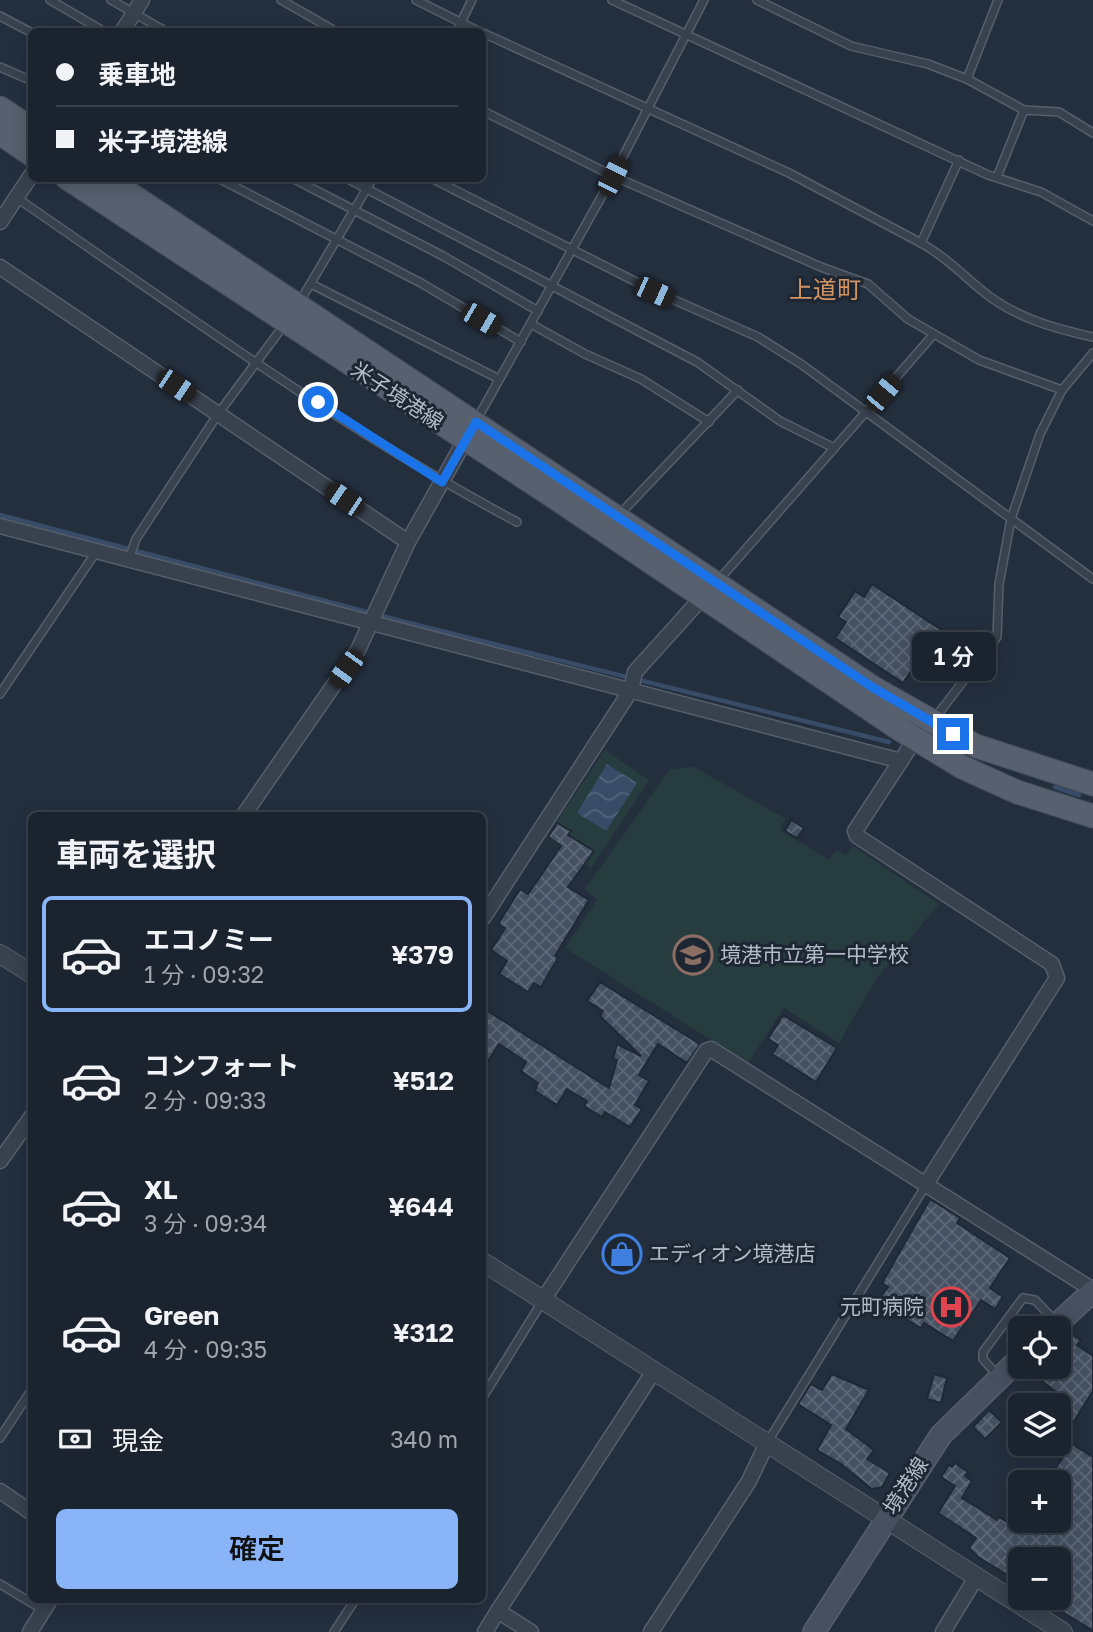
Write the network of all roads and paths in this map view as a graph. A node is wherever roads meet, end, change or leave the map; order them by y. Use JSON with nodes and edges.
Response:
{"nodes":[{"id":1,"x":50,"y":0,"type":"edge"},
{"id":2,"x":111,"y":0,"type":"edge"},
{"id":3,"x":281,"y":0,"type":"edge"},
{"id":4,"x":416,"y":0,"type":"edge"},
{"id":5,"x":472,"y":0,"type":"edge"},
{"id":6,"x":612,"y":0,"type":"edge"},
{"id":7,"x":704,"y":0,"type":"edge"},
{"id":8,"x":757,"y":0,"type":"edge"},
{"id":9,"x":998,"y":0,"type":"edge"},
{"id":10,"x":138,"y":6,"type":"edge"},
{"id":11,"x":0,"y":16,"type":"edge"},
{"id":12,"x":461,"y":22,"type":"junction"},
{"id":13,"x":98,"y":28,"type":"edge"},
{"id":14,"x":124,"y":28,"type":"edge"},
{"id":15,"x":163,"y":28,"type":"edge"},
{"id":16,"x":330,"y":28,"type":"edge"},
{"id":17,"x":458,"y":28,"type":"edge"},
{"id":18,"x":473,"y":28,"type":"edge"},
{"id":19,"x":28,"y":31,"type":"edge"},
{"id":20,"x":486,"y":34,"type":"edge"},
{"id":21,"x":687,"y":36,"type":"junction"},
{"id":22,"x":0,"y":67,"type":"edge"},
{"id":23,"x":28,"y":79,"type":"edge"},
{"id":24,"x":967,"y":79,"type":"junction"},
{"id":25,"x":0,"y":108,"type":"edge"},
{"id":26,"x":1024,"y":110,"type":"junction"},
{"id":27,"x":648,"y":111,"type":"junction"},
{"id":28,"x":486,"y":112,"type":"edge"},
{"id":29,"x":28,"y":126,"type":"edge"},
{"id":30,"x":0,"y":133,"type":"edge"},
{"id":31,"x":1093,"y":133,"type":"edge"},
{"id":32,"x":28,"y":152,"type":"edge"},
{"id":33,"x":958,"y":160,"type":"junction"},
{"id":34,"x":613,"y":176,"type":"junction"},
{"id":35,"x":997,"y":177,"type":"junction"},
{"id":36,"x":28,"y":180,"type":"edge"},
{"id":37,"x":74,"y":182,"type":"edge"},
{"id":38,"x":111,"y":182,"type":"edge"},
{"id":39,"x":225,"y":182,"type":"edge"},
{"id":40,"x":299,"y":182,"type":"edge"},
{"id":41,"x":353,"y":182,"type":"edge"},
{"id":42,"x":370,"y":182,"type":"edge"},
{"id":43,"x":439,"y":182,"type":"edge"},
{"id":44,"x":366,"y":189,"type":"junction"},
{"id":45,"x":17,"y":198,"type":"junction"},
{"id":46,"x":353,"y":212,"type":"junction"},
{"id":47,"x":1093,"y":221,"type":"edge"},
{"id":48,"x":0,"y":222,"type":"edge"},
{"id":49,"x":336,"y":241,"type":"junction"},
{"id":50,"x":921,"y":243,"type":"junction"},
{"id":51,"x":572,"y":250,"type":"junction"},
{"id":52,"x":0,"y":267,"type":"edge"},
{"id":53,"x":311,"y":284,"type":"junction"},
{"id":54,"x":553,"y":284,"type":"junction"},
{"id":55,"x":538,"y":310,"type":"junction"},
{"id":56,"x":292,"y":314,"type":"junction"},
{"id":57,"x":531,"y":324,"type":"junction"},
{"id":58,"x":934,"y":334,"type":"junction"},
{"id":59,"x":1093,"y":337,"type":"edge"},
{"id":60,"x":521,"y":342,"type":"junction"},
{"id":61,"x":1093,"y":353,"type":"edge"},
{"id":62,"x":257,"y":362,"type":"junction"},
{"id":63,"x":499,"y":379,"type":"junction"},
{"id":64,"x":738,"y":390,"type":"junction"},
{"id":65,"x":1062,"y":390,"type":"junction"},
{"id":66,"x":866,"y":413,"type":"junction"},
{"id":67,"x":218,"y":414,"type":"junction"},
{"id":68,"x":709,"y":422,"type":"junction"},
{"id":69,"x":470,"y":431,"type":"junction"},
{"id":70,"x":834,"y":447,"type":"junction"},
{"id":71,"x":442,"y":482,"type":"junction"},
{"id":72,"x":617,"y":517,"type":"junction"},
{"id":73,"x":1011,"y":519,"type":"junction"},
{"id":74,"x":517,"y":522,"type":"dead end"},
{"id":75,"x":0,"y":526,"type":"edge"},
{"id":76,"x":408,"y":542,"type":"junction"},
{"id":77,"x":96,"y":551,"type":"junction"},
{"id":78,"x":128,"y":560,"type":"junction"},
{"id":79,"x":1093,"y":579,"type":"edge"},
{"id":80,"x":709,"y":590,"type":"junction"},
{"id":81,"x":372,"y":622,"type":"junction"},
{"id":82,"x":631,"y":690,"type":"junction"},
{"id":83,"x":0,"y":694,"type":"edge"},
{"id":84,"x":923,"y":731,"type":"junction"},
{"id":85,"x":901,"y":761,"type":"junction"},
{"id":86,"x":1093,"y":784,"type":"edge"},
{"id":87,"x":246,"y":812,"type":"edge"},
{"id":88,"x":1093,"y":816,"type":"edge"},
{"id":89,"x":486,"y":913,"type":"edge"},
{"id":90,"x":0,"y":954,"type":"edge"},
{"id":91,"x":28,"y":972,"type":"edge"},
{"id":92,"x":28,"y":1122,"type":"edge"},
{"id":93,"x":0,"y":1161,"type":"edge"},
{"id":94,"x":926,"y":1184,"type":"junction"},
{"id":95,"x":486,"y":1264,"type":"edge"},
{"id":96,"x":1093,"y":1291,"type":"edge"},
{"id":97,"x":543,"y":1300,"type":"junction"},
{"id":98,"x":1010,"y":1316,"type":"edge"},
{"id":99,"x":1047,"y":1316,"type":"edge"},
{"id":100,"x":1066,"y":1316,"type":"edge"},
{"id":101,"x":1008,"y":1318,"type":"edge"},
{"id":102,"x":1008,"y":1369,"type":"edge"},
{"id":103,"x":654,"y":1371,"type":"junction"},
{"id":104,"x":999,"y":1377,"type":"junction"},
{"id":105,"x":486,"y":1392,"type":"edge"},
{"id":106,"x":28,"y":1395,"type":"edge"},
{"id":107,"x":0,"y":1438,"type":"edge"},
{"id":108,"x":767,"y":1443,"type":"junction"},
{"id":109,"x":0,"y":1491,"type":"edge"},
{"id":110,"x":28,"y":1510,"type":"edge"},
{"id":111,"x":886,"y":1518,"type":"junction"},
{"id":112,"x":977,"y":1576,"type":"junction"},
{"id":113,"x":0,"y":1584,"type":"edge"},
{"id":114,"x":28,"y":1597,"type":"edge"},
{"id":115,"x":353,"y":1603,"type":"edge"},
{"id":116,"x":47,"y":1605,"type":"edge"},
{"id":117,"x":498,"y":1611,"type":"junction"},
{"id":118,"x":30,"y":1632,"type":"edge"},
{"id":119,"x":334,"y":1632,"type":"edge"},
{"id":120,"x":485,"y":1632,"type":"edge"},
{"id":121,"x":531,"y":1632,"type":"edge"},
{"id":122,"x":650,"y":1632,"type":"edge"},
{"id":123,"x":814,"y":1632,"type":"edge"},
{"id":124,"x":943,"y":1632,"type":"edge"},
{"id":125,"x":1063,"y":1632,"type":"edge"}],
"edges":[{"from":1,"to":13,"type":"lane"},
{"from":2,"to":10,"type":"lane"},
{"from":3,"to":16,"type":"lane"},
{"from":4,"to":12,"type":"lane"},
{"from":5,"to":12,"type":"lane"},
{"from":6,"to":21,"type":"lane"},
{"from":7,"to":21,"type":"lane"},
{"from":8,"to":24,"type":"lane"},
{"from":9,"to":24,"type":"lane"},
{"from":10,"to":14,"type":"street"},
{"from":10,"to":15,"type":"lane"},
{"from":11,"to":19,"type":"lane"},
{"from":12,"to":17,"type":"lane"},
{"from":12,"to":18,"type":"lane"},
{"from":20,"to":27,"type":"lane"},
{"from":21,"to":27,"type":"lane"},
{"from":21,"to":33,"type":"lane"},
{"from":22,"to":23,"type":"lane"},
{"from":24,"to":26,"type":"lane"},
{"from":25,"to":29,"type":"main road"},
{"from":26,"to":31,"type":"lane"},
{"from":26,"to":35,"type":"lane"},
{"from":27,"to":34,"type":"lane"},
{"from":27,"to":50,"type":"lane"},
{"from":28,"to":34,"type":"lane"},
{"from":30,"to":32,"type":"main road"},
{"from":33,"to":35,"type":"lane"},
{"from":33,"to":50,"type":"lane"},
{"from":34,"to":51,"type":"lane"},
{"from":34,"to":58,"type":"lane"},
{"from":35,"to":47,"type":"lane"},
{"from":36,"to":45,"type":"street"},
{"from":37,"to":56,"type":"main road","name":"米子境港線"},
{"from":38,"to":56,"type":"main road","name":"米子境港線"},
{"from":39,"to":49,"type":"lane"},
{"from":40,"to":46,"type":"lane"},
{"from":41,"to":44,"type":"lane"},
{"from":42,"to":44,"type":"lane"},
{"from":43,"to":51,"type":"lane"},
{"from":44,"to":46,"type":"lane"},
{"from":44,"to":54,"type":"lane"},
{"from":45,"to":48,"type":"street"},
{"from":45,"to":62,"type":"lane"},
{"from":46,"to":49,"type":"lane"},
{"from":46,"to":55,"type":"lane"},
{"from":49,"to":53,"type":"lane"},
{"from":49,"to":60,"type":"lane"},
{"from":50,"to":59,"type":"lane"},
{"from":51,"to":54,"type":"lane"},
{"from":51,"to":66,"type":"lane"},
{"from":52,"to":67,"type":"street"},
{"from":53,"to":56,"type":"lane"},
{"from":53,"to":63,"type":"lane"},
{"from":54,"to":55,"type":"lane"},
{"from":54,"to":64,"type":"lane"},
{"from":55,"to":57,"type":"lane"},
{"from":56,"to":62,"type":"lane"},
{"from":56,"to":69,"type":"main road","name":"米子境港線"},
{"from":57,"to":60,"type":"lane"},
{"from":57,"to":68,"type":"lane"},
{"from":58,"to":65,"type":"lane"},
{"from":58,"to":66,"type":"lane"},
{"from":60,"to":63,"type":"lane"},
{"from":61,"to":65,"type":"lane"},
{"from":62,"to":67,"type":"lane"},
{"from":62,"to":71,"type":"lane"},
{"from":63,"to":69,"type":"lane"},
{"from":64,"to":68,"type":"lane"},
{"from":64,"to":70,"type":"lane"},
{"from":65,"to":73,"type":"lane"},
{"from":66,"to":70,"type":"lane"},
{"from":66,"to":73,"type":"lane"},
{"from":67,"to":76,"type":"street"},
{"from":67,"to":78,"type":"lane"},
{"from":68,"to":72,"type":"lane"},
{"from":69,"to":71,"type":"street"},
{"from":69,"to":72,"type":"main road","name":"米子境港線"},
{"from":69,"to":80,"type":"main road","name":"米子境港線"},
{"from":70,"to":80,"type":"lane"},
{"from":71,"to":74,"type":"lane"},
{"from":71,"to":76,"type":"street"},
{"from":72,"to":80,"type":"main road","name":"米子境港線"},
{"from":73,"to":79,"type":"lane"},
{"from":73,"to":84,"type":"lane"},
{"from":75,"to":77,"type":"street"},
{"from":76,"to":81,"type":"street"},
{"from":77,"to":78,"type":"street"},
{"from":77,"to":83,"type":"lane"},
{"from":78,"to":81,"type":"street"},
{"from":80,"to":82,"type":"street"},
{"from":80,"to":84,"type":"main road","name":"米子境港線"},
{"from":81,"to":82,"type":"street"},
{"from":81,"to":87,"type":"street"},
{"from":82,"to":85,"type":"street"},
{"from":82,"to":89,"type":"street"},
{"from":84,"to":85,"type":"street"},
{"from":84,"to":86,"type":"main road","name":"米子境港線"},
{"from":84,"to":88,"type":"main road","name":"米子境港線"},
{"from":85,"to":94,"type":"street"},
{"from":90,"to":91,"type":"street"},
{"from":92,"to":93,"type":"street"},
{"from":94,"to":96,"type":"street"},
{"from":94,"to":97,"type":"street"},
{"from":94,"to":108,"type":"lane"},
{"from":95,"to":97,"type":"street"},
{"from":96,"to":100,"type":"main road"},
{"from":97,"to":103,"type":"street"},
{"from":97,"to":105,"type":"lane"},
{"from":98,"to":99,"type":"lane"},
{"from":101,"to":104,"type":"lane"},
{"from":102,"to":104,"type":"main road","name":"境港線"},
{"from":103,"to":108,"type":"street"},
{"from":103,"to":117,"type":"street"},
{"from":104,"to":111,"type":"main road","name":"境港線"},
{"from":106,"to":107,"type":"lane"},
{"from":108,"to":111,"type":"street"},
{"from":108,"to":122,"type":"street"},
{"from":109,"to":110,"type":"street"},
{"from":111,"to":112,"type":"street"},
{"from":111,"to":123,"type":"main road","name":"境港線"},
{"from":112,"to":124,"type":"street"},
{"from":112,"to":125,"type":"street"},
{"from":113,"to":114,"type":"lane"},
{"from":115,"to":119,"type":"lane"},
{"from":116,"to":118,"type":"street"},
{"from":117,"to":120,"type":"street"},
{"from":117,"to":121,"type":"street"}]}
